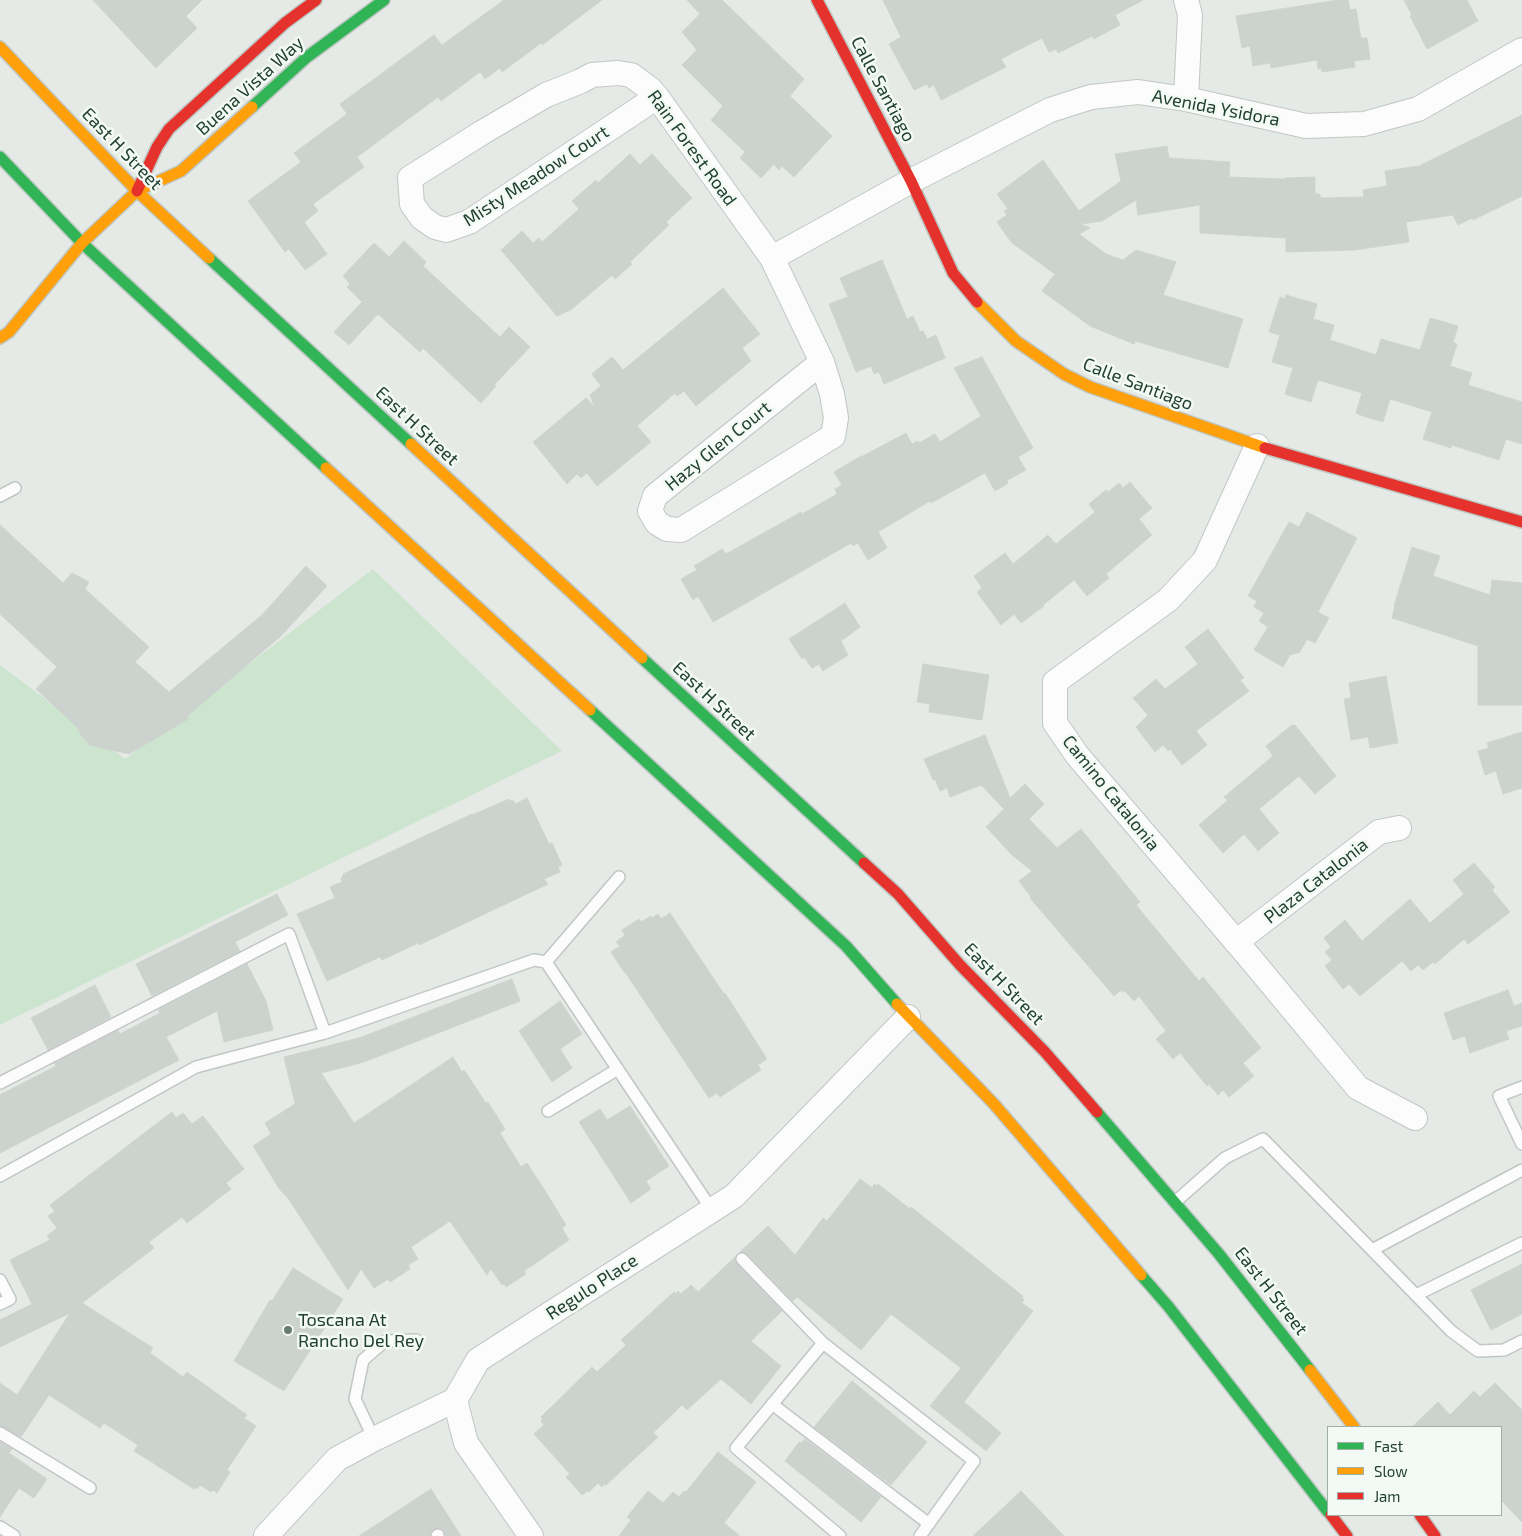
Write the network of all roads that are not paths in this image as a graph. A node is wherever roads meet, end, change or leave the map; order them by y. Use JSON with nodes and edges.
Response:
{"nodes":[{"id":1,"x":316,"y":0,"type":"edge"},
{"id":2,"x":384,"y":0,"type":"edge"},
{"id":3,"x":817,"y":0,"type":"edge"},
{"id":4,"x":1186,"y":0,"type":"edge"},
{"id":5,"x":0,"y":47,"type":"edge"},
{"id":6,"x":1522,"y":50,"type":"edge"},
{"id":7,"x":592,"y":75,"type":"joint"},
{"id":8,"x":657,"y":97,"type":"junction"},
{"id":9,"x":1186,"y":99,"type":"junction"},
{"id":10,"x":0,"y":157,"type":"edge"},
{"id":11,"x":912,"y":181,"type":"junction"},
{"id":12,"x":137,"y":191,"type":"junction"},
{"id":13,"x":82,"y":243,"type":"junction"},
{"id":14,"x":772,"y":258,"type":"junction"},
{"id":15,"x":0,"y":338,"type":"edge"},
{"id":16,"x":822,"y":362,"type":"junction"},
{"id":17,"x":833,"y":436,"type":"joint"},
{"id":18,"x":1257,"y":446,"type":"junction"},
{"id":19,"x":15,"y":488,"type":"dead end"},
{"id":20,"x":0,"y":496,"type":"edge"},
{"id":21,"x":1522,"y":522,"type":"edge"},
{"id":22,"x":1399,"y":828,"type":"dead end"},
{"id":23,"x":619,"y":877,"type":"dead end"},
{"id":24,"x":1236,"y":942,"type":"junction"},
{"id":25,"x":546,"y":962,"type":"junction"},
{"id":26,"x":908,"y":1017,"type":"junction"},
{"id":27,"x":325,"y":1033,"type":"junction"},
{"id":28,"x":618,"y":1069,"type":"junction"},
{"id":29,"x":0,"y":1083,"type":"edge"},
{"id":30,"x":1522,"y":1087,"type":"edge"},
{"id":31,"x":548,"y":1111,"type":"dead end"},
{"id":32,"x":1415,"y":1118,"type":"dead end"},
{"id":33,"x":1522,"y":1144,"type":"edge"},
{"id":34,"x":1522,"y":1170,"type":"edge"},
{"id":35,"x":0,"y":1176,"type":"edge"},
{"id":36,"x":1175,"y":1202,"type":"junction"},
{"id":37,"x":712,"y":1210,"type":"junction"},
{"id":38,"x":1522,"y":1243,"type":"edge"},
{"id":39,"x":1372,"y":1250,"type":"junction"},
{"id":40,"x":742,"y":1259,"type":"dead end"},
{"id":41,"x":0,"y":1280,"type":"edge"},
{"id":42,"x":1416,"y":1295,"type":"junction"},
{"id":43,"x":0,"y":1304,"type":"edge"},
{"id":44,"x":416,"y":1340,"type":"dead end"},
{"id":45,"x":1522,"y":1341,"type":"edge"},
{"id":46,"x":822,"y":1343,"type":"junction"},
{"id":47,"x":455,"y":1400,"type":"junction"},
{"id":48,"x":772,"y":1404,"type":"junction"},
{"id":49,"x":1353,"y":1426,"type":"edge"},
{"id":50,"x":0,"y":1433,"type":"edge"},
{"id":51,"x":374,"y":1439,"type":"junction"},
{"id":52,"x":90,"y":1488,"type":"dead end"},
{"id":53,"x":1327,"y":1511,"type":"edge"},
{"id":54,"x":1332,"y":1516,"type":"edge"},
{"id":55,"x":1421,"y":1516,"type":"edge"},
{"id":56,"x":929,"y":1524,"type":"junction"},
{"id":57,"x":0,"y":1528,"type":"edge"},
{"id":58,"x":14,"y":1536,"type":"edge"},
{"id":59,"x":266,"y":1536,"type":"edge"},
{"id":60,"x":531,"y":1536,"type":"edge"},
{"id":61,"x":840,"y":1536,"type":"edge"},
{"id":62,"x":920,"y":1536,"type":"edge"},
{"id":63,"x":1347,"y":1536,"type":"edge"},
{"id":64,"x":1435,"y":1536,"type":"edge"}],
"edges":[{"from":1,"to":12,"type":"main road","name":"Buena Vista Way"},
{"from":2,"to":12,"type":"main road","name":"Buena Vista Way"},
{"from":3,"to":11,"type":"main road","name":"Calle Santiago"},
{"from":4,"to":9,"type":"street"},
{"from":5,"to":12,"type":"main road","name":"East H Street"},
{"from":6,"to":9,"type":"street","name":"Avenida Ysidora"},
{"from":7,"to":8,"type":"street","name":"Rain Forest Road"},
{"from":7,"to":8,"type":"street","name":"Misty Meadow Court"},
{"from":8,"to":14,"type":"street","name":"Rain Forest Road"},
{"from":9,"to":11,"type":"street","name":"Avenida Ysidora"},
{"from":10,"to":13,"type":"main road"},
{"from":11,"to":14,"type":"street"},
{"from":11,"to":18,"type":"main road","name":"Calle Santiago"},
{"from":12,"to":13,"type":"main road","name":"Buena Vista Way"},
{"from":12,"to":36,"type":"main road","name":"East H Street"},
{"from":13,"to":15,"type":"main road","name":"Buena Vista Way"},
{"from":13,"to":26,"type":"main road"},
{"from":14,"to":16,"type":"street","name":"Rain Forest Road"},
{"from":16,"to":17,"type":"street","name":"Rain Forest Road"},
{"from":16,"to":17,"type":"street","name":"Hazy Glen Court"},
{"from":18,"to":21,"type":"main road","name":"Calle Santiago"},
{"from":18,"to":24,"type":"street","name":"Camino Catalonia"},
{"from":19,"to":20,"type":"lane"},
{"from":22,"to":24,"type":"street","name":"Plaza Catalonia"},
{"from":23,"to":25,"type":"lane"},
{"from":24,"to":32,"type":"street","name":"Camino Catalonia"},
{"from":25,"to":27,"type":"lane"},
{"from":25,"to":28,"type":"lane"},
{"from":26,"to":37,"type":"street","name":"Regulo Place"},
{"from":26,"to":53,"type":"main road"},
{"from":27,"to":29,"type":"lane"},
{"from":27,"to":35,"type":"lane"},
{"from":28,"to":31,"type":"lane"},
{"from":28,"to":37,"type":"lane"},
{"from":30,"to":33,"type":"lane"},
{"from":34,"to":39,"type":"lane"},
{"from":36,"to":39,"type":"lane"},
{"from":36,"to":49,"type":"main road","name":"East H Street"},
{"from":37,"to":47,"type":"street","name":"Regulo Place"},
{"from":38,"to":42,"type":"lane"},
{"from":39,"to":42,"type":"lane"},
{"from":40,"to":46,"type":"lane"},
{"from":41,"to":43,"type":"lane"},
{"from":42,"to":45,"type":"lane"},
{"from":44,"to":51,"type":"lane"},
{"from":46,"to":48,"type":"lane"},
{"from":46,"to":56,"type":"lane"},
{"from":47,"to":51,"type":"street"},
{"from":47,"to":60,"type":"street"},
{"from":48,"to":56,"type":"lane"},
{"from":48,"to":61,"type":"lane"},
{"from":50,"to":52,"type":"lane"},
{"from":51,"to":59,"type":"street"},
{"from":54,"to":63,"type":"main road"},
{"from":55,"to":64,"type":"main road"},
{"from":56,"to":62,"type":"lane"},
{"from":57,"to":58,"type":"lane"}]}
